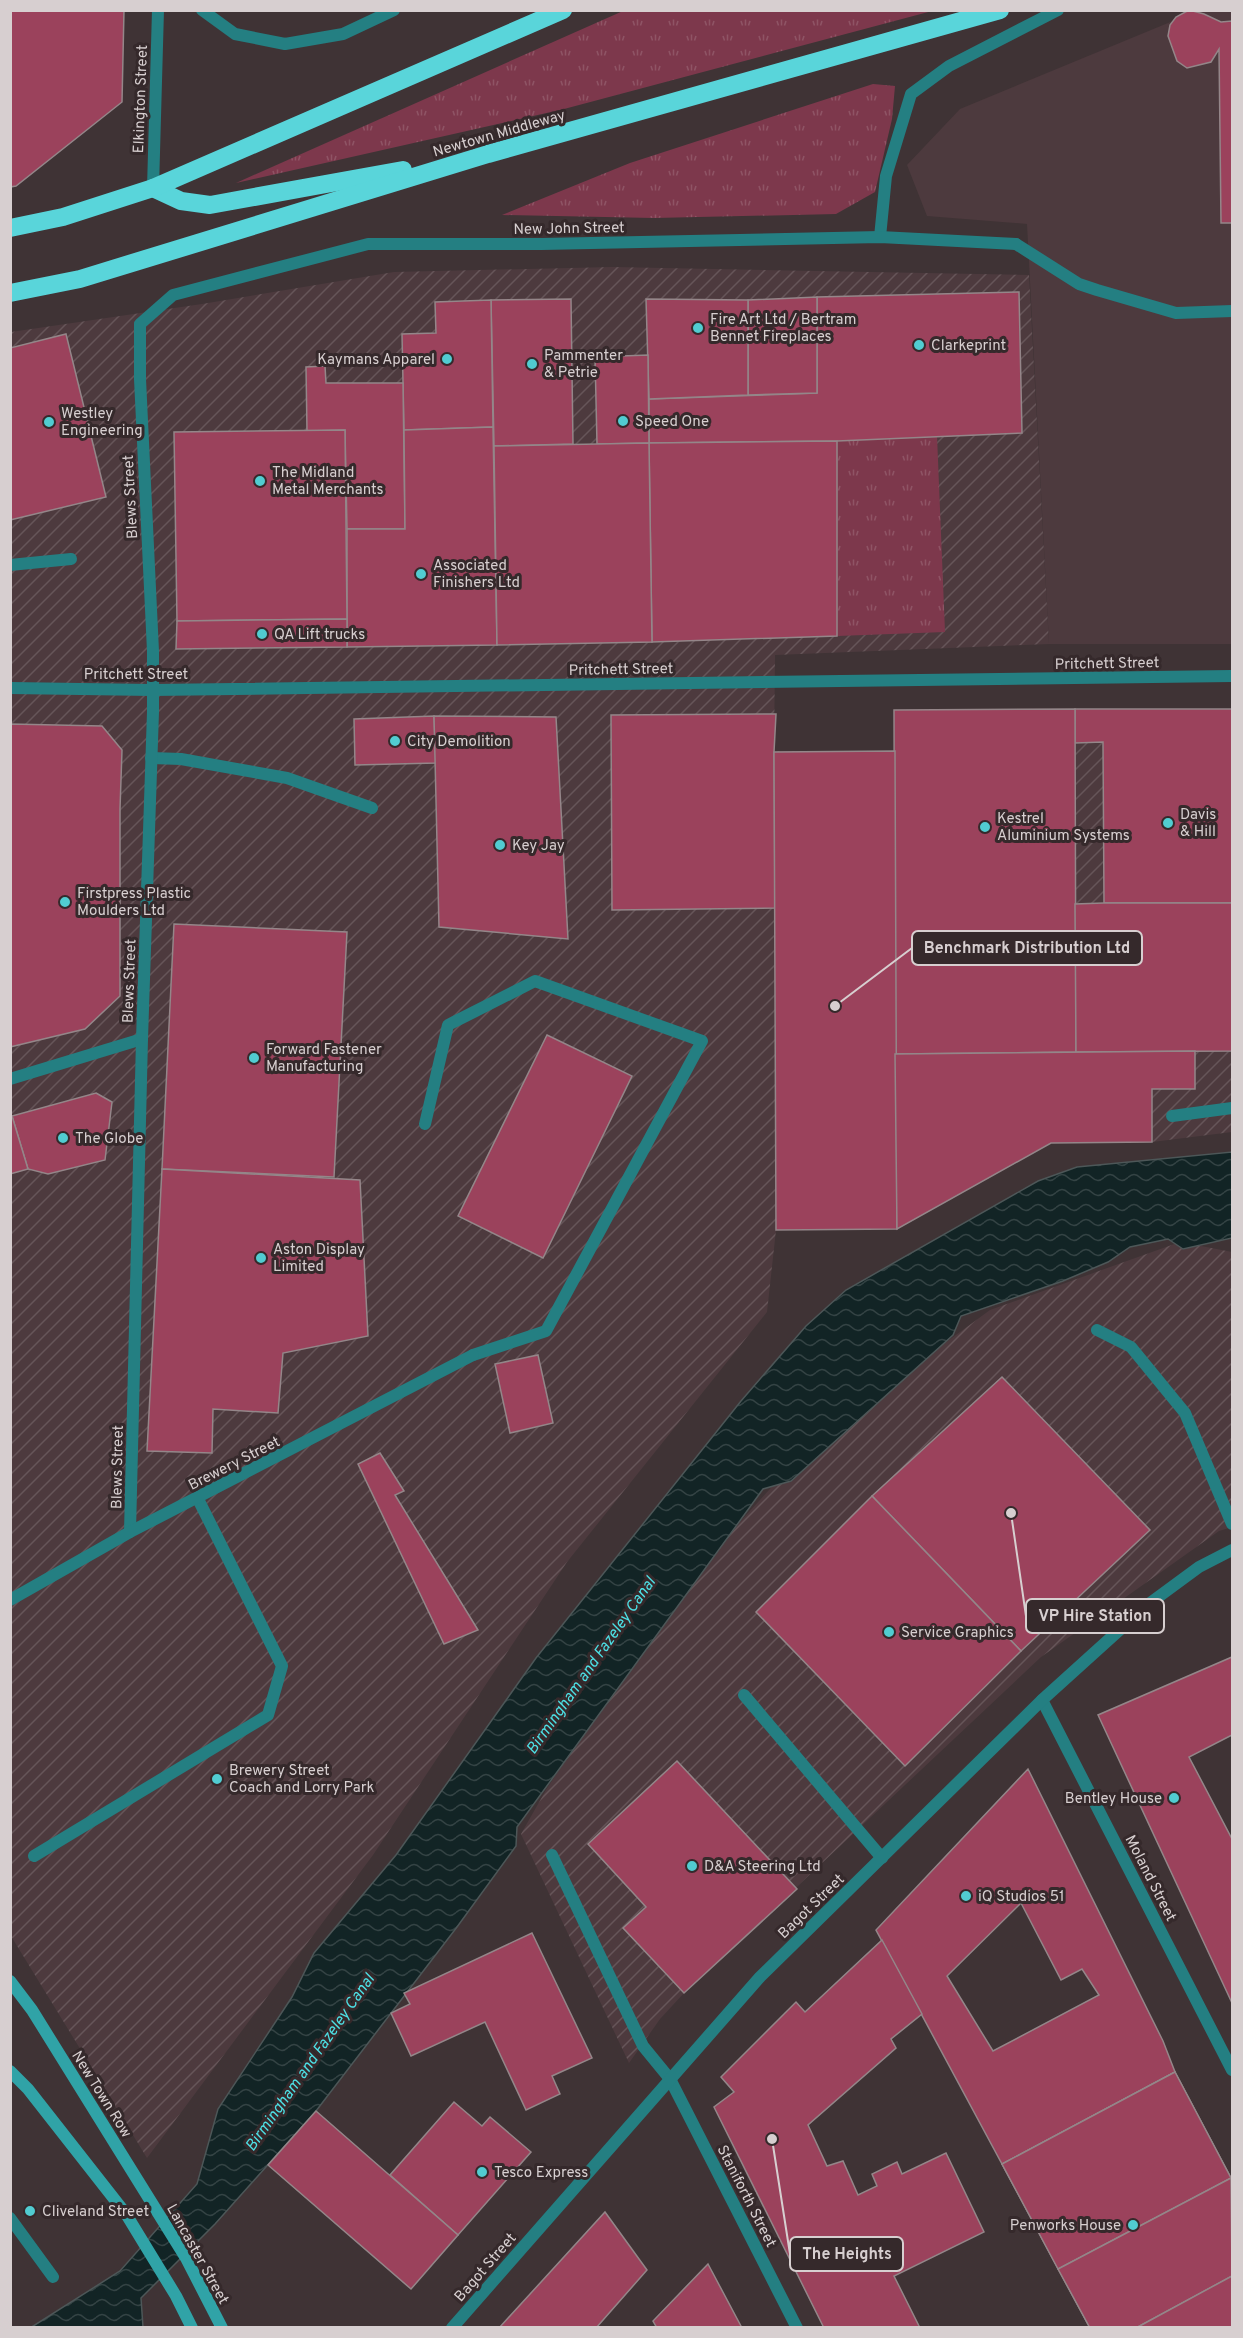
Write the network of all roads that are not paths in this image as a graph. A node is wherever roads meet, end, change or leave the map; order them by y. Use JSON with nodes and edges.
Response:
{"nodes":[{"id":1,"x":158,"y":10,"type":"edge"},
{"id":2,"x":202,"y":10,"type":"edge"},
{"id":3,"x":394,"y":10,"type":"edge"},
{"id":4,"x":563,"y":10,"type":"edge"},
{"id":5,"x":1000,"y":10,"type":"edge"},
{"id":6,"x":1058,"y":10,"type":"edge"},
{"id":7,"x":488,"y":154,"type":"junction"},
{"id":8,"x":153,"y":188,"type":"junction"},
{"id":9,"x":10,"y":228,"type":"edge"},
{"id":10,"x":880,"y":237,"type":"junction"},
{"id":11,"x":10,"y":292,"type":"edge"},
{"id":12,"x":1233,"y":312,"type":"edge"},
{"id":13,"x":140,"y":324,"type":"joint"},
{"id":14,"x":71,"y":559,"type":"dead end"},
{"id":15,"x":10,"y":566,"type":"edge"},
{"id":16,"x":1233,"y":676,"type":"edge"},
{"id":17,"x":10,"y":688,"type":"edge"},
{"id":18,"x":152,"y":690,"type":"junction"},
{"id":19,"x":151,"y":758,"type":"junction"},
{"id":20,"x":372,"y":808,"type":"dead end"},
{"id":21,"x":142,"y":1039,"type":"junction"},
{"id":22,"x":10,"y":1079,"type":"edge"},
{"id":23,"x":1233,"y":1108,"type":"edge"},
{"id":24,"x":1172,"y":1116,"type":"dead end"},
{"id":25,"x":425,"y":1124,"type":"dead end"},
{"id":26,"x":1097,"y":1330,"type":"dead end"},
{"id":27,"x":198,"y":1498,"type":"junction"},
{"id":28,"x":1233,"y":1524,"type":"edge"},
{"id":29,"x":130,"y":1532,"type":"junction"},
{"id":30,"x":1233,"y":1550,"type":"edge"},
{"id":31,"x":10,"y":1600,"type":"edge"},
{"id":32,"x":744,"y":1695,"type":"dead end"},
{"id":33,"x":1042,"y":1700,"type":"junction"},
{"id":34,"x":552,"y":1855,"type":"dead end"},
{"id":35,"x":34,"y":1856,"type":"dead end"},
{"id":36,"x":882,"y":1858,"type":"junction"},
{"id":37,"x":10,"y":1971,"type":"edge"},
{"id":38,"x":10,"y":1981,"type":"edge"},
{"id":39,"x":32,"y":2010,"type":"junction"},
{"id":40,"x":1233,"y":2070,"type":"edge"},
{"id":41,"x":10,"y":2071,"type":"edge"},
{"id":42,"x":670,"y":2079,"type":"junction"},
{"id":43,"x":147,"y":2195,"type":"joint"},
{"id":44,"x":10,"y":2218,"type":"edge"},
{"id":45,"x":53,"y":2277,"type":"dead end"},
{"id":46,"x":192,"y":2327,"type":"edge"},
{"id":47,"x":222,"y":2328,"type":"edge"},
{"id":48,"x":452,"y":2328,"type":"edge"},
{"id":49,"x":796,"y":2328,"type":"edge"}],
"edges":[{"from":1,"to":8,"type":"street","name":"Elkington Street"},
{"from":2,"to":3,"type":"street"},
{"from":4,"to":8,"type":"highway"},
{"from":5,"to":7,"type":"highway","name":"Newtown Middleway"},
{"from":6,"to":10,"type":"street"},
{"from":7,"to":8,"type":"highway"},
{"from":7,"to":11,"type":"highway","name":"Newtown Middleway"},
{"from":8,"to":9,"type":"highway"},
{"from":10,"to":12,"type":"street","name":"New John Street"},
{"from":10,"to":13,"type":"street","name":"New John Street"},
{"from":13,"to":18,"type":"street","name":"Blews Street"},
{"from":14,"to":15,"type":"street"},
{"from":16,"to":18,"type":"street","name":"Pritchett Street"},
{"from":17,"to":18,"type":"street","name":"Pritchett Street"},
{"from":18,"to":19,"type":"street","name":"Blews Street"},
{"from":19,"to":20,"type":"street"},
{"from":19,"to":21,"type":"street","name":"Blews Street"},
{"from":21,"to":22,"type":"street"},
{"from":21,"to":29,"type":"street","name":"Blews Street"},
{"from":23,"to":24,"type":"street"},
{"from":25,"to":27,"type":"street","name":"Brewery Street"},
{"from":26,"to":28,"type":"street"},
{"from":27,"to":29,"type":"street","name":"Brewery Street"},
{"from":27,"to":35,"type":"street"},
{"from":29,"to":31,"type":"street","name":"Brewery Street"},
{"from":30,"to":33,"type":"street","name":"Bagot Street"},
{"from":32,"to":36,"type":"street"},
{"from":33,"to":36,"type":"street","name":"Bagot Street"},
{"from":33,"to":40,"type":"street","name":"Moland Street"},
{"from":34,"to":42,"type":"street","name":"Staniforth Street"},
{"from":36,"to":42,"type":"street","name":"Bagot Street"},
{"from":37,"to":39,"type":"street","name":"New Town Row"},
{"from":38,"to":39,"type":"main road","name":"New Town Row"},
{"from":39,"to":43,"type":"main road","name":"New Town Row"},
{"from":41,"to":46,"type":"main road"},
{"from":42,"to":48,"type":"street","name":"Bagot Street"},
{"from":42,"to":49,"type":"street","name":"Staniforth Street"},
{"from":43,"to":47,"type":"main road","name":"Lancaster Street"},
{"from":44,"to":45,"type":"street"}]}
